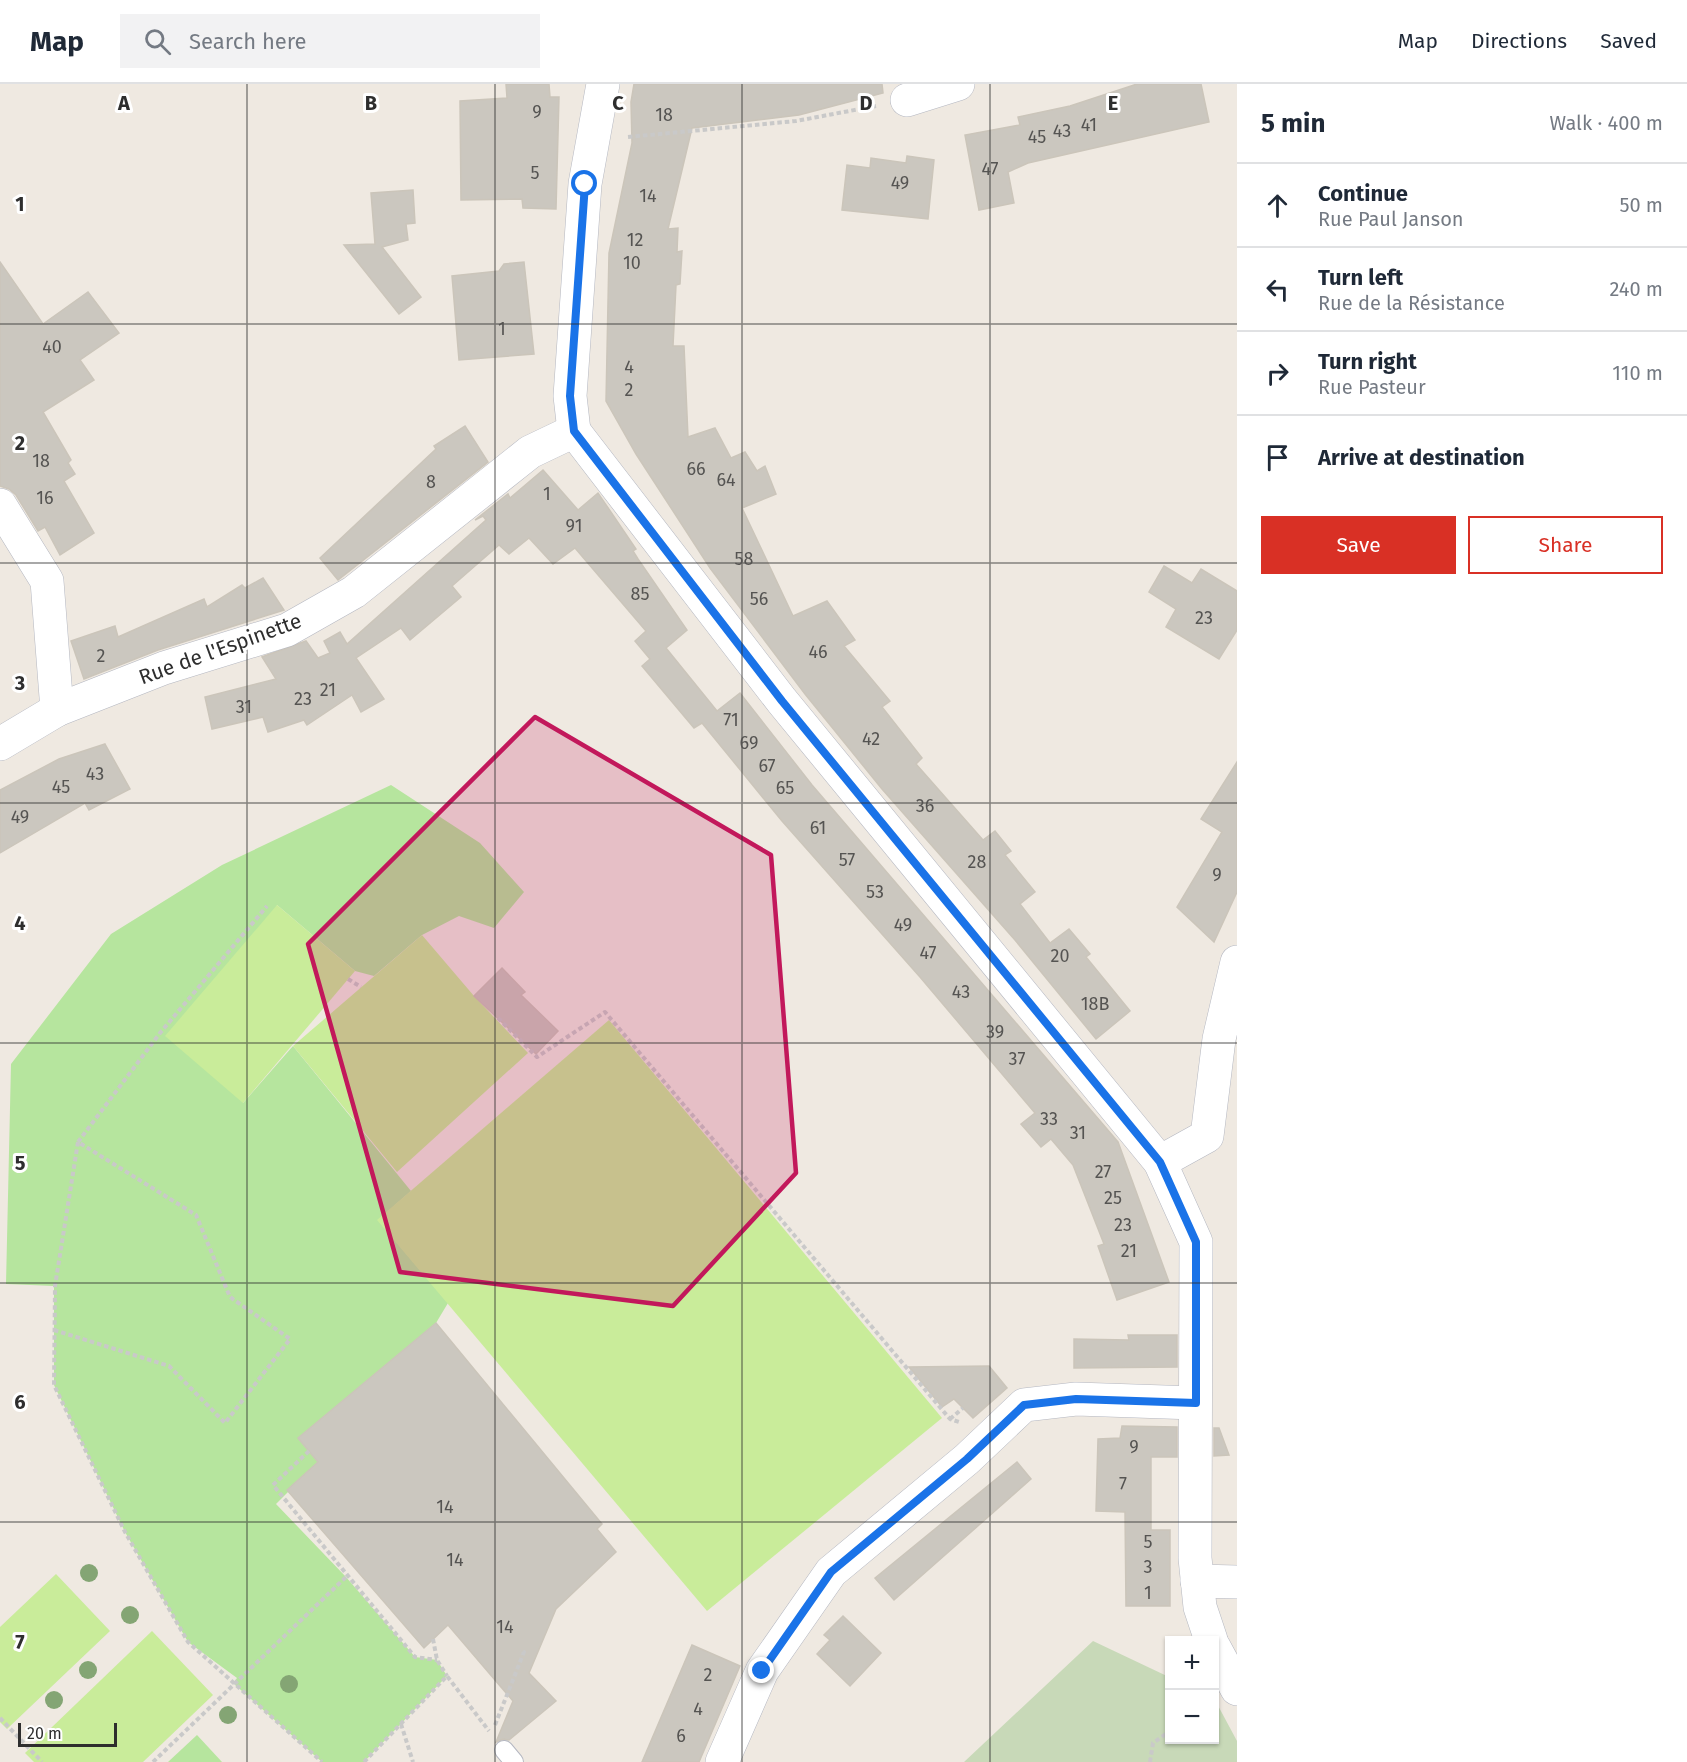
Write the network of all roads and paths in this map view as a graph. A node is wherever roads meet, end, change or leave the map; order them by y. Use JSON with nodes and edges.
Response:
{"nodes":[{"id":1,"x":603,"y":84,"type":"edge"},
{"id":2,"x":958,"y":84,"type":"edge"},
{"id":3,"x":907,"y":100,"type":"joint"},
{"id":4,"x":594,"y":140,"type":"junction"},
{"id":5,"x":574,"y":431,"type":"junction"},
{"id":6,"x":0,"y":505,"type":"edge"},
{"id":7,"x":57,"y":710,"type":"junction"},
{"id":8,"x":0,"y":744,"type":"edge"},
{"id":9,"x":267,"y":906,"type":"dead end"},
{"id":10,"x":1237,"y":962,"type":"edge"},
{"id":11,"x":348,"y":979,"type":"dead end"},
{"id":12,"x":362,"y":987,"type":"dead end"},
{"id":13,"x":498,"y":1018,"type":"dead end"},
{"id":14,"x":78,"y":1142,"type":"junction"},
{"id":15,"x":1160,"y":1162,"type":"junction"},
{"id":16,"x":54,"y":1330,"type":"junction"},
{"id":17,"x":1196,"y":1403,"type":"junction"},
{"id":18,"x":963,"y":1408,"type":"dead end"},
{"id":19,"x":309,"y":1451,"type":"dead end"},
{"id":20,"x":346,"y":1576,"type":"junction"},
{"id":21,"x":1197,"y":1581,"type":"junction"},
{"id":22,"x":1237,"y":1582,"type":"edge"},
{"id":23,"x":1209,"y":1636,"type":"edge"},
{"id":24,"x":433,"y":1639,"type":"dead end"},
{"id":25,"x":520,"y":1651,"type":"dead end"},
{"id":26,"x":1219,"y":1655,"type":"edge"},
{"id":27,"x":437,"y":1660,"type":"junction"},
{"id":28,"x":447,"y":1676,"type":"junction"},
{"id":29,"x":233,"y":1683,"type":"junction"},
{"id":30,"x":1237,"y":1689,"type":"edge"},
{"id":31,"x":0,"y":1718,"type":"edge"},
{"id":32,"x":401,"y":1724,"type":"junction"},
{"id":33,"x":1165,"y":1735,"type":"edge"},
{"id":34,"x":42,"y":1762,"type":"edge"},
{"id":35,"x":153,"y":1762,"type":"edge"},
{"id":36,"x":322,"y":1762,"type":"edge"},
{"id":37,"x":364,"y":1762,"type":"edge"},
{"id":38,"x":413,"y":1762,"type":"edge"},
{"id":39,"x":722,"y":1762,"type":"edge"},
{"id":40,"x":1150,"y":1762,"type":"edge"}],
"edges":[{"from":1,"to":4,"type":"street"},
{"from":2,"to":3,"type":"street"},
{"from":3,"to":4,"type":"path"},
{"from":4,"to":5,"type":"street"},
{"from":5,"to":7,"type":"street","name":"Rue de l'Espinette"},
{"from":5,"to":15,"type":"street"},
{"from":6,"to":7,"type":"street"},
{"from":7,"to":8,"type":"street","name":"Rue de l'Espinette"},
{"from":9,"to":14,"type":"path"},
{"from":10,"to":15,"type":"street"},
{"from":11,"to":12,"type":"path"},
{"from":13,"to":18,"type":"path"},
{"from":14,"to":16,"type":"path"},
{"from":14,"to":16,"type":"path"},
{"from":15,"to":17,"type":"street"},
{"from":16,"to":29,"type":"path"},
{"from":17,"to":21,"type":"street"},
{"from":17,"to":39,"type":"street"},
{"from":19,"to":20,"type":"path"},
{"from":20,"to":27,"type":"path"},
{"from":20,"to":29,"type":"path"},
{"from":21,"to":22,"type":"street"},
{"from":21,"to":23,"type":"street"},
{"from":24,"to":27,"type":"path"},
{"from":25,"to":28,"type":"path"},
{"from":26,"to":30,"type":"street"},
{"from":27,"to":28,"type":"path"},
{"from":28,"to":32,"type":"path"},
{"from":29,"to":35,"type":"path"},
{"from":29,"to":36,"type":"path"},
{"from":31,"to":34,"type":"path"},
{"from":32,"to":37,"type":"path"},
{"from":32,"to":38,"type":"path"},
{"from":33,"to":40,"type":"path"}]}
